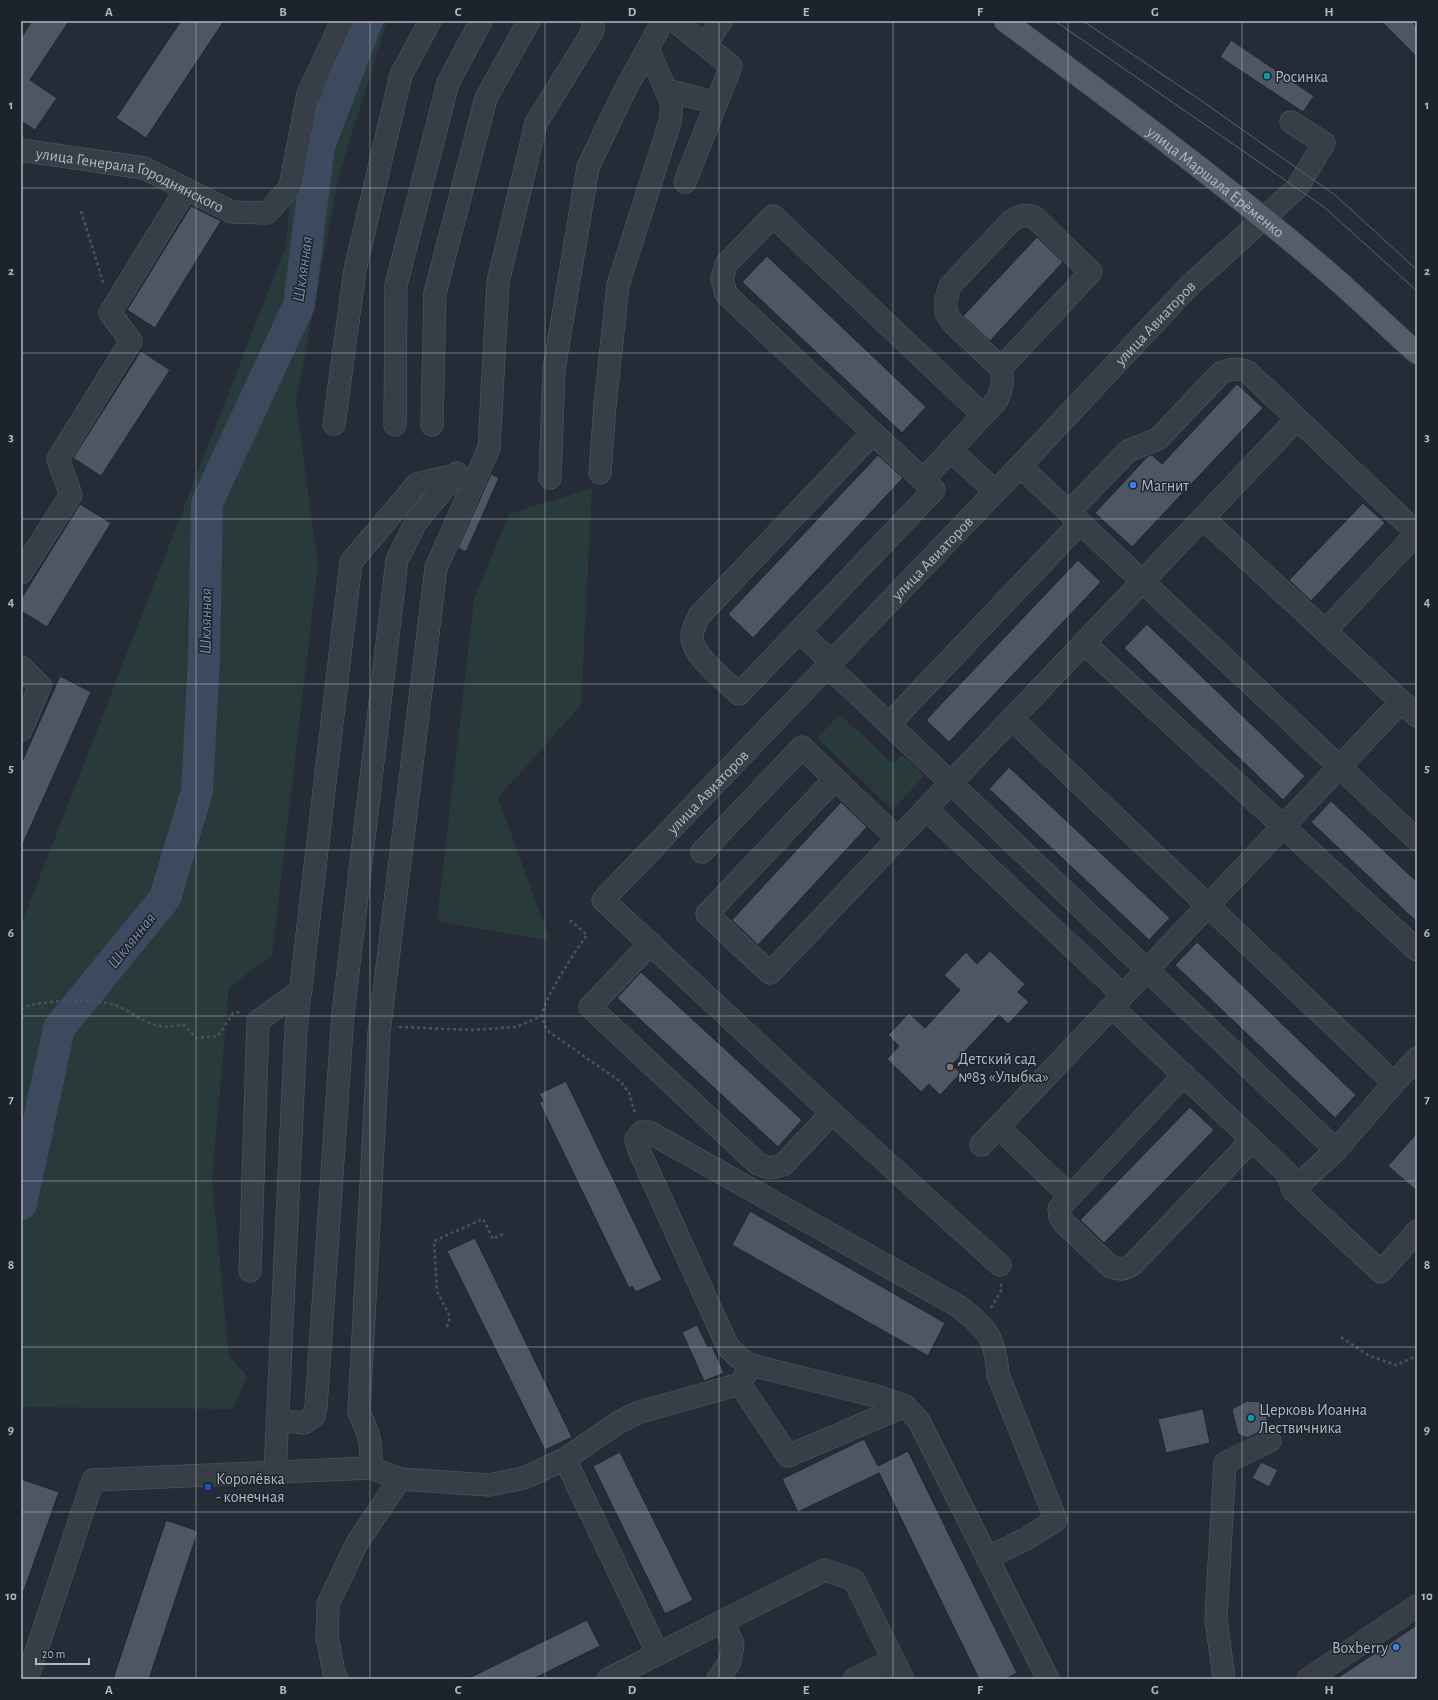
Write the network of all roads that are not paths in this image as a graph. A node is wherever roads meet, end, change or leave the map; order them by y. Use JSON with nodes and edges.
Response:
{"nodes":[{"id":1,"x":342,"y":21,"type":"edge"},
{"id":2,"x":430,"y":21,"type":"edge"},
{"id":3,"x":481,"y":21,"type":"edge"},
{"id":4,"x":529,"y":21,"type":"edge"},
{"id":5,"x":593,"y":21,"type":"edge"},
{"id":6,"x":663,"y":21,"type":"edge"},
{"id":7,"x":675,"y":21,"type":"edge"},
{"id":8,"x":721,"y":21,"type":"edge"},
{"id":9,"x":1005,"y":21,"type":"edge"},
{"id":10,"x":705,"y":45,"type":"junction"},
{"id":11,"x":648,"y":49,"type":"junction"},
{"id":12,"x":666,"y":90,"type":"junction"},
{"id":13,"x":716,"y":103,"type":"junction"},
{"id":14,"x":1291,"y":122,"type":"dead end"},
{"id":15,"x":21,"y":150,"type":"edge"},
{"id":16,"x":685,"y":182,"type":"dead end"},
{"id":17,"x":186,"y":189,"type":"junction"},
{"id":18,"x":1263,"y":218,"type":"junction"},
{"id":19,"x":1417,"y":353,"type":"edge"},
{"id":20,"x":1001,"y":368,"type":"junction"},
{"id":21,"x":983,"y":415,"type":"junction"},
{"id":22,"x":1297,"y":419,"type":"junction"},
{"id":23,"x":334,"y":424,"type":"dead end"},
{"id":24,"x":395,"y":425,"type":"dead end"},
{"id":25,"x":432,"y":425,"type":"dead end"},
{"id":26,"x":873,"y":433,"type":"junction"},
{"id":27,"x":489,"y":448,"type":"junction"},
{"id":28,"x":950,"y":450,"type":"junction"},
{"id":29,"x":1020,"y":466,"type":"junction"},
{"id":30,"x":600,"y":473,"type":"dead end"},
{"id":31,"x":454,"y":475,"type":"junction"},
{"id":32,"x":550,"y":478,"type":"dead end"},
{"id":33,"x":923,"y":480,"type":"junction"},
{"id":34,"x":995,"y":492,"type":"junction"},
{"id":35,"x":1075,"y":518,"type":"junction"},
{"id":36,"x":1204,"y":518,"type":"junction"},
{"id":37,"x":1417,"y":533,"type":"edge"},
{"id":38,"x":21,"y":573,"type":"edge"},
{"id":39,"x":1143,"y":582,"type":"junction"},
{"id":40,"x":1325,"y":631,"type":"junction"},
{"id":41,"x":799,"y":632,"type":"junction"},
{"id":42,"x":1084,"y":643,"type":"junction"},
{"id":43,"x":829,"y":663,"type":"junction"},
{"id":44,"x":21,"y":667,"type":"edge"},
{"id":45,"x":1409,"y":709,"type":"edge"},
{"id":46,"x":1012,"y":719,"type":"junction"},
{"id":47,"x":889,"y":724,"type":"junction"},
{"id":48,"x":21,"y":730,"type":"edge"},
{"id":49,"x":1339,"y":766,"type":"junction"},
{"id":50,"x":835,"y":779,"type":"junction"},
{"id":51,"x":951,"y":783,"type":"junction"},
{"id":52,"x":926,"y":809,"type":"junction"},
{"id":53,"x":1283,"y":826,"type":"junction"},
{"id":54,"x":898,"y":839,"type":"junction"},
{"id":55,"x":1417,"y":840,"type":"edge"},
{"id":56,"x":702,"y":852,"type":"dead end"},
{"id":57,"x":1208,"y":906,"type":"junction"},
{"id":58,"x":650,"y":943,"type":"junction"},
{"id":59,"x":1417,"y":950,"type":"edge"},
{"id":60,"x":1147,"y":970,"type":"junction"},
{"id":61,"x":301,"y":990,"type":"junction"},
{"id":62,"x":1117,"y":1001,"type":"junction"},
{"id":63,"x":1417,"y":1058,"type":"edge"},
{"id":64,"x":1184,"y":1075,"type":"junction"},
{"id":65,"x":1394,"y":1083,"type":"junction"},
{"id":66,"x":832,"y":1113,"type":"junction"},
{"id":67,"x":998,"y":1127,"type":"junction"},
{"id":68,"x":1252,"y":1140,"type":"junction"},
{"id":69,"x":981,"y":1145,"type":"dead end"},
{"id":70,"x":1336,"y":1150,"type":"junction"},
{"id":71,"x":1293,"y":1190,"type":"junction"},
{"id":72,"x":1070,"y":1196,"type":"junction"},
{"id":73,"x":1417,"y":1230,"type":"edge"},
{"id":74,"x":1000,"y":1265,"type":"road end"},
{"id":75,"x":250,"y":1271,"type":"dead end"},
{"id":76,"x":751,"y":1365,"type":"junction"},
{"id":77,"x":740,"y":1384,"type":"junction"},
{"id":78,"x":905,"y":1406,"type":"junction"},
{"id":79,"x":277,"y":1420,"type":"junction"},
{"id":80,"x":1270,"y":1441,"type":"dead end"},
{"id":81,"x":565,"y":1459,"type":"junction"},
{"id":82,"x":371,"y":1468,"type":"junction"},
{"id":83,"x":275,"y":1472,"type":"junction"},
{"id":84,"x":400,"y":1479,"type":"junction"},
{"id":85,"x":987,"y":1558,"type":"junction"},
{"id":86,"x":1417,"y":1606,"type":"edge"},
{"id":87,"x":722,"y":1622,"type":"junction"},
{"id":88,"x":658,"y":1654,"type":"junction"},
{"id":89,"x":893,"y":1660,"type":"junction"},
{"id":90,"x":333,"y":1677,"type":"edge"},
{"id":91,"x":27,"y":1679,"type":"edge"},
{"id":92,"x":608,"y":1679,"type":"edge"},
{"id":93,"x":718,"y":1679,"type":"edge"},
{"id":94,"x":854,"y":1679,"type":"edge"},
{"id":95,"x":903,"y":1679,"type":"edge"},
{"id":96,"x":1048,"y":1679,"type":"edge"},
{"id":97,"x":1224,"y":1679,"type":"edge"},
{"id":98,"x":1309,"y":1679,"type":"edge"}],
"edges":[{"from":1,"to":17,"type":"street","name":"улица Генерала Городнянского"},
{"from":2,"to":23,"type":"street"},
{"from":3,"to":24,"type":"street"},
{"from":4,"to":25,"type":"street"},
{"from":5,"to":27,"type":"street"},
{"from":6,"to":11,"type":"street"},
{"from":7,"to":10,"type":"street"},
{"from":8,"to":10,"type":"street"},
{"from":9,"to":18,"type":"main road","name":"улица Маршала Ерёменко"},
{"from":10,"to":13,"type":"street"},
{"from":11,"to":12,"type":"street"},
{"from":11,"to":32,"type":"street"},
{"from":12,"to":13,"type":"street"},
{"from":12,"to":30,"type":"street"},
{"from":13,"to":16,"type":"street"},
{"from":14,"to":18,"type":"street","name":"улица Авиаторов"},
{"from":15,"to":17,"type":"street","name":"улица Генерала Городнянского"},
{"from":17,"to":38,"type":"street"},
{"from":18,"to":19,"type":"main road","name":"улица Маршала Ерёменко"},
{"from":18,"to":29,"type":"street","name":"улица Авиаторов"},
{"from":20,"to":20,"type":"street"},
{"from":20,"to":21,"type":"street"},
{"from":21,"to":26,"type":"street"},
{"from":21,"to":28,"type":"street"},
{"from":22,"to":35,"type":"street"},
{"from":22,"to":36,"type":"street"},
{"from":22,"to":37,"type":"street"},
{"from":26,"to":33,"type":"street"},
{"from":26,"to":41,"type":"street"},
{"from":27,"to":31,"type":"street"},
{"from":27,"to":82,"type":"street"},
{"from":28,"to":33,"type":"street"},
{"from":28,"to":34,"type":"street"},
{"from":29,"to":34,"type":"street","name":"улица Авиаторов"},
{"from":29,"to":35,"type":"street"},
{"from":31,"to":61,"type":"street"},
{"from":31,"to":79,"type":"street"},
{"from":33,"to":41,"type":"street"},
{"from":34,"to":43,"type":"street","name":"улица Авиаторов"},
{"from":35,"to":39,"type":"street"},
{"from":35,"to":47,"type":"street"},
{"from":36,"to":39,"type":"street"},
{"from":36,"to":40,"type":"street"},
{"from":37,"to":40,"type":"street"},
{"from":39,"to":42,"type":"street"},
{"from":39,"to":49,"type":"street"},
{"from":40,"to":45,"type":"street"},
{"from":41,"to":43,"type":"street"},
{"from":42,"to":46,"type":"street"},
{"from":42,"to":53,"type":"street"},
{"from":43,"to":47,"type":"street"},
{"from":43,"to":58,"type":"street","name":"улица Авиаторов"},
{"from":44,"to":48,"type":"street"},
{"from":45,"to":49,"type":"street"},
{"from":46,"to":51,"type":"street"},
{"from":46,"to":57,"type":"street"},
{"from":47,"to":51,"type":"street"},
{"from":49,"to":53,"type":"street"},
{"from":49,"to":55,"type":"street"},
{"from":50,"to":54,"type":"street"},
{"from":50,"to":54,"type":"street"},
{"from":50,"to":56,"type":"street"},
{"from":51,"to":52,"type":"street"},
{"from":51,"to":60,"type":"street"},
{"from":52,"to":54,"type":"street"},
{"from":52,"to":62,"type":"street"},
{"from":53,"to":57,"type":"street"},
{"from":53,"to":59,"type":"street"},
{"from":57,"to":60,"type":"street"},
{"from":57,"to":65,"type":"street"},
{"from":58,"to":66,"type":"street"},
{"from":58,"to":66,"type":"street"},
{"from":60,"to":62,"type":"street"},
{"from":60,"to":70,"type":"street"},
{"from":61,"to":75,"type":"street"},
{"from":61,"to":79,"type":"street"},
{"from":62,"to":64,"type":"street"},
{"from":62,"to":67,"type":"street"},
{"from":63,"to":65,"type":"street"},
{"from":64,"to":68,"type":"street"},
{"from":64,"to":72,"type":"street"},
{"from":65,"to":70,"type":"street"},
{"from":66,"to":74,"type":"street"},
{"from":67,"to":69,"type":"street"},
{"from":67,"to":72,"type":"street"},
{"from":68,"to":71,"type":"street"},
{"from":68,"to":72,"type":"street"},
{"from":70,"to":71,"type":"street"},
{"from":71,"to":73,"type":"street"},
{"from":76,"to":77,"type":"street"},
{"from":76,"to":78,"type":"street"},
{"from":76,"to":85,"type":"street"},
{"from":77,"to":78,"type":"street"},
{"from":77,"to":81,"type":"street"},
{"from":78,"to":85,"type":"street"},
{"from":79,"to":83,"type":"street"},
{"from":80,"to":97,"type":"street"},
{"from":81,"to":84,"type":"street"},
{"from":81,"to":88,"type":"street"},
{"from":82,"to":83,"type":"street"},
{"from":82,"to":84,"type":"street"},
{"from":83,"to":91,"type":"street"},
{"from":84,"to":90,"type":"street"},
{"from":85,"to":96,"type":"street"},
{"from":86,"to":98,"type":"street"},
{"from":87,"to":88,"type":"street"},
{"from":87,"to":89,"type":"street"},
{"from":87,"to":93,"type":"street"},
{"from":88,"to":92,"type":"street"},
{"from":89,"to":94,"type":"street"},
{"from":89,"to":95,"type":"street"}]}
